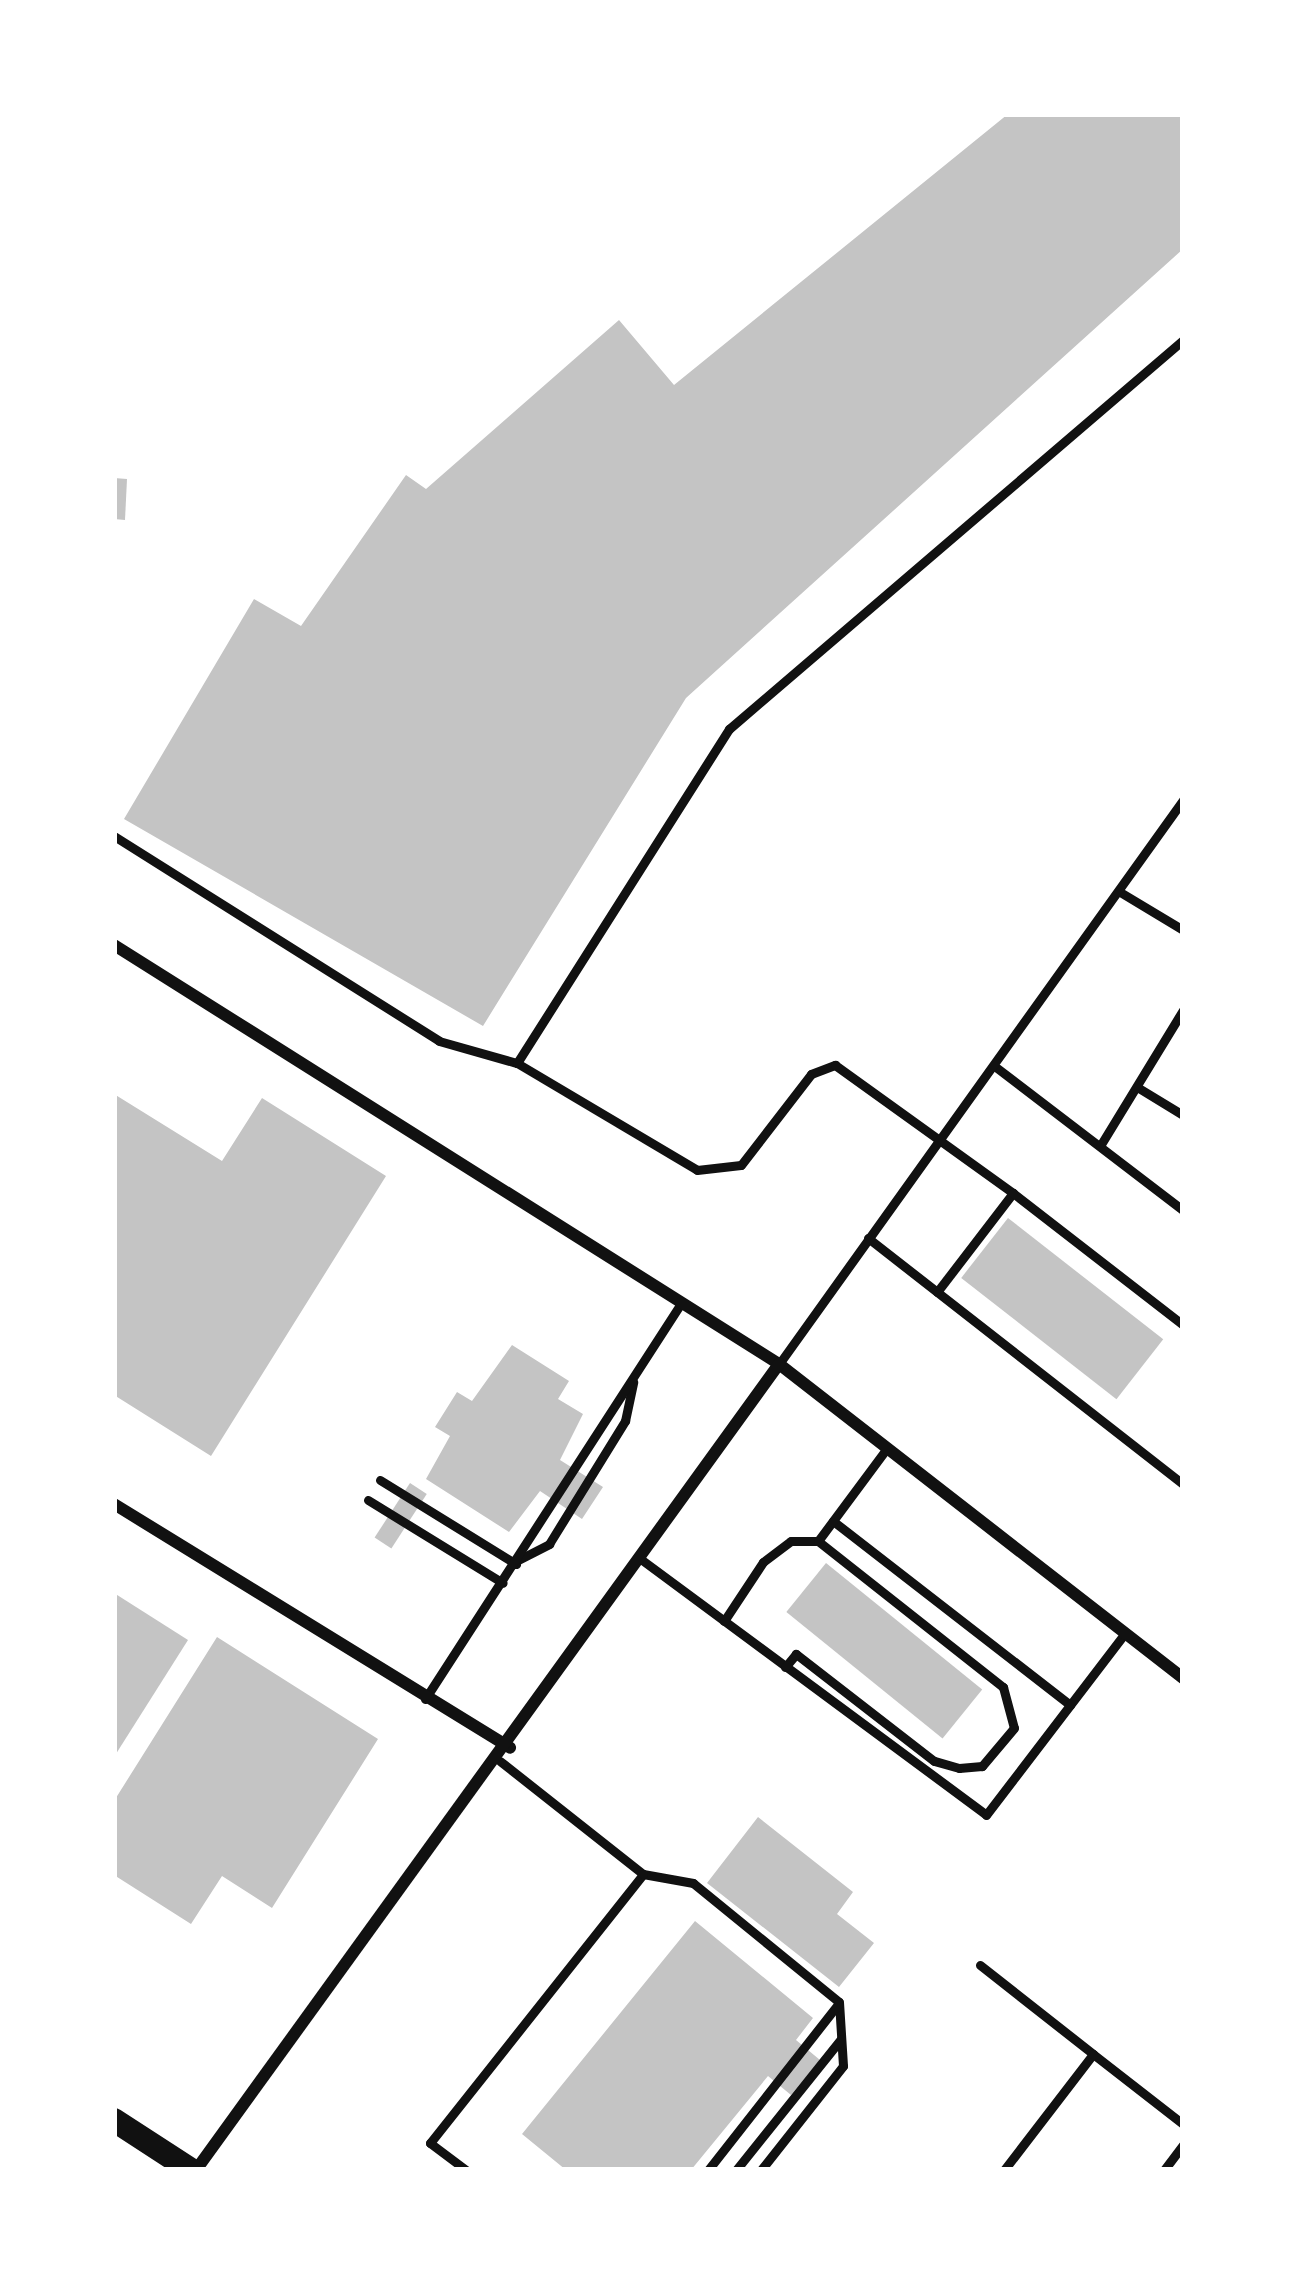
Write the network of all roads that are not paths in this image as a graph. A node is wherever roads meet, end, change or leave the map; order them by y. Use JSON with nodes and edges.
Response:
{"nodes":[{"id":1,"x":1183,"y":340,"type":"edge"},
{"id":2,"x":1183,"y":800,"type":"edge"},
{"id":3,"x":114,"y":836,"type":"edge"},
{"id":4,"x":1120,"y":892,"type":"junction"},
{"id":5,"x":1183,"y":930,"type":"edge"},
{"id":6,"x":114,"y":945,"type":"edge"},
{"id":7,"x":1183,"y":1010,"type":"edge"},
{"id":8,"x":517,"y":1063,"type":"junction"},
{"id":9,"x":997,"y":1068,"type":"junction"},
{"id":10,"x":1137,"y":1087,"type":"junction"},
{"id":11,"x":1183,"y":1115,"type":"edge"},
{"id":12,"x":943,"y":1138,"type":"junction"},
{"id":13,"x":1100,"y":1146,"type":"junction"},
{"id":14,"x":1013,"y":1193,"type":"junction"},
{"id":15,"x":1183,"y":1210,"type":"edge"},
{"id":16,"x":868,"y":1238,"type":"junction"},
{"id":17,"x":937,"y":1292,"type":"junction"},
{"id":18,"x":682,"y":1302,"type":"junction"},
{"id":19,"x":1183,"y":1325,"type":"edge"},
{"id":20,"x":779,"y":1364,"type":"junction"},
{"id":21,"x":633,"y":1381,"type":"junction"},
{"id":22,"x":887,"y":1448,"type":"junction"},
{"id":23,"x":380,"y":1480,"type":"dead end"},
{"id":24,"x":1183,"y":1484,"type":"edge"},
{"id":25,"x":368,"y":1500,"type":"dead end"},
{"id":26,"x":114,"y":1504,"type":"edge"},
{"id":27,"x":833,"y":1522,"type":"junction"},
{"id":28,"x":818,"y":1541,"type":"junction"},
{"id":29,"x":642,"y":1560,"type":"junction"},
{"id":30,"x":518,"y":1561,"type":"junction"},
{"id":31,"x":503,"y":1583,"type":"junction"},
{"id":32,"x":724,"y":1621,"type":"junction"},
{"id":33,"x":1124,"y":1633,"type":"junction"},
{"id":34,"x":785,"y":1666,"type":"junction"},
{"id":35,"x":1183,"y":1678,"type":"edge"},
{"id":36,"x":425,"y":1699,"type":"junction"},
{"id":37,"x":1070,"y":1705,"type":"junction"},
{"id":38,"x":510,"y":1748,"type":"junction"},
{"id":39,"x":500,"y":1760,"type":"junction"},
{"id":40,"x":643,"y":1874,"type":"junction"},
{"id":41,"x":980,"y":1965,"type":"dead end"},
{"id":42,"x":839,"y":2002,"type":"junction"},
{"id":43,"x":841,"y":2039,"type":"junction"},
{"id":44,"x":1093,"y":2054,"type":"junction"},
{"id":45,"x":114,"y":2120,"type":"edge"},
{"id":46,"x":1183,"y":2124,"type":"edge"},
{"id":47,"x":1183,"y":2145,"type":"edge"},
{"id":48,"x":193,"y":2170,"type":"edge"},
{"id":49,"x":466,"y":2170,"type":"edge"},
{"id":50,"x":708,"y":2170,"type":"edge"},
{"id":51,"x":736,"y":2170,"type":"edge"},
{"id":52,"x":761,"y":2170,"type":"edge"},
{"id":53,"x":1004,"y":2170,"type":"edge"},
{"id":54,"x":1164,"y":2170,"type":"edge"}],
"edges":[{"from":1,"to":8,"type":"lane"},
{"from":2,"to":4,"type":"lane"},
{"from":3,"to":8,"type":"lane"},
{"from":4,"to":5,"type":"lane"},
{"from":4,"to":9,"type":"lane"},
{"from":6,"to":18,"type":"street"},
{"from":7,"to":10,"type":"lane"},
{"from":8,"to":12,"type":"lane"},
{"from":9,"to":12,"type":"lane"},
{"from":9,"to":13,"type":"lane"},
{"from":10,"to":11,"type":"lane"},
{"from":10,"to":13,"type":"lane"},
{"from":12,"to":14,"type":"lane"},
{"from":12,"to":16,"type":"lane"},
{"from":13,"to":15,"type":"lane"},
{"from":14,"to":17,"type":"lane"},
{"from":14,"to":19,"type":"lane"},
{"from":16,"to":17,"type":"lane"},
{"from":16,"to":20,"type":"lane"},
{"from":17,"to":24,"type":"lane"},
{"from":18,"to":20,"type":"street"},
{"from":18,"to":21,"type":"lane"},
{"from":20,"to":22,"type":"street"},
{"from":20,"to":29,"type":"street"},
{"from":21,"to":30,"type":"lane"},
{"from":21,"to":30,"type":"lane"},
{"from":22,"to":27,"type":"lane"},
{"from":22,"to":33,"type":"street"},
{"from":23,"to":30,"type":"lane"},
{"from":25,"to":31,"type":"lane"},
{"from":26,"to":36,"type":"street"},
{"from":27,"to":28,"type":"lane"},
{"from":27,"to":37,"type":"lane"},
{"from":28,"to":32,"type":"lane"},
{"from":28,"to":34,"type":"lane"},
{"from":29,"to":32,"type":"lane"},
{"from":29,"to":38,"type":"street"},
{"from":30,"to":31,"type":"lane"},
{"from":31,"to":36,"type":"lane"},
{"from":32,"to":34,"type":"lane"},
{"from":33,"to":35,"type":"street"},
{"from":33,"to":37,"type":"lane"},
{"from":34,"to":37,"type":"lane"},
{"from":36,"to":38,"type":"street"},
{"from":38,"to":39,"type":"street"},
{"from":39,"to":40,"type":"lane"},
{"from":39,"to":48,"type":"street"},
{"from":40,"to":42,"type":"lane"},
{"from":40,"to":49,"type":"lane"},
{"from":41,"to":44,"type":"lane"},
{"from":42,"to":43,"type":"lane"},
{"from":42,"to":50,"type":"lane"},
{"from":43,"to":51,"type":"lane"},
{"from":43,"to":52,"type":"lane"},
{"from":44,"to":46,"type":"lane"},
{"from":44,"to":53,"type":"lane"},
{"from":45,"to":48,"type":"main road"},
{"from":47,"to":54,"type":"lane"}]}
